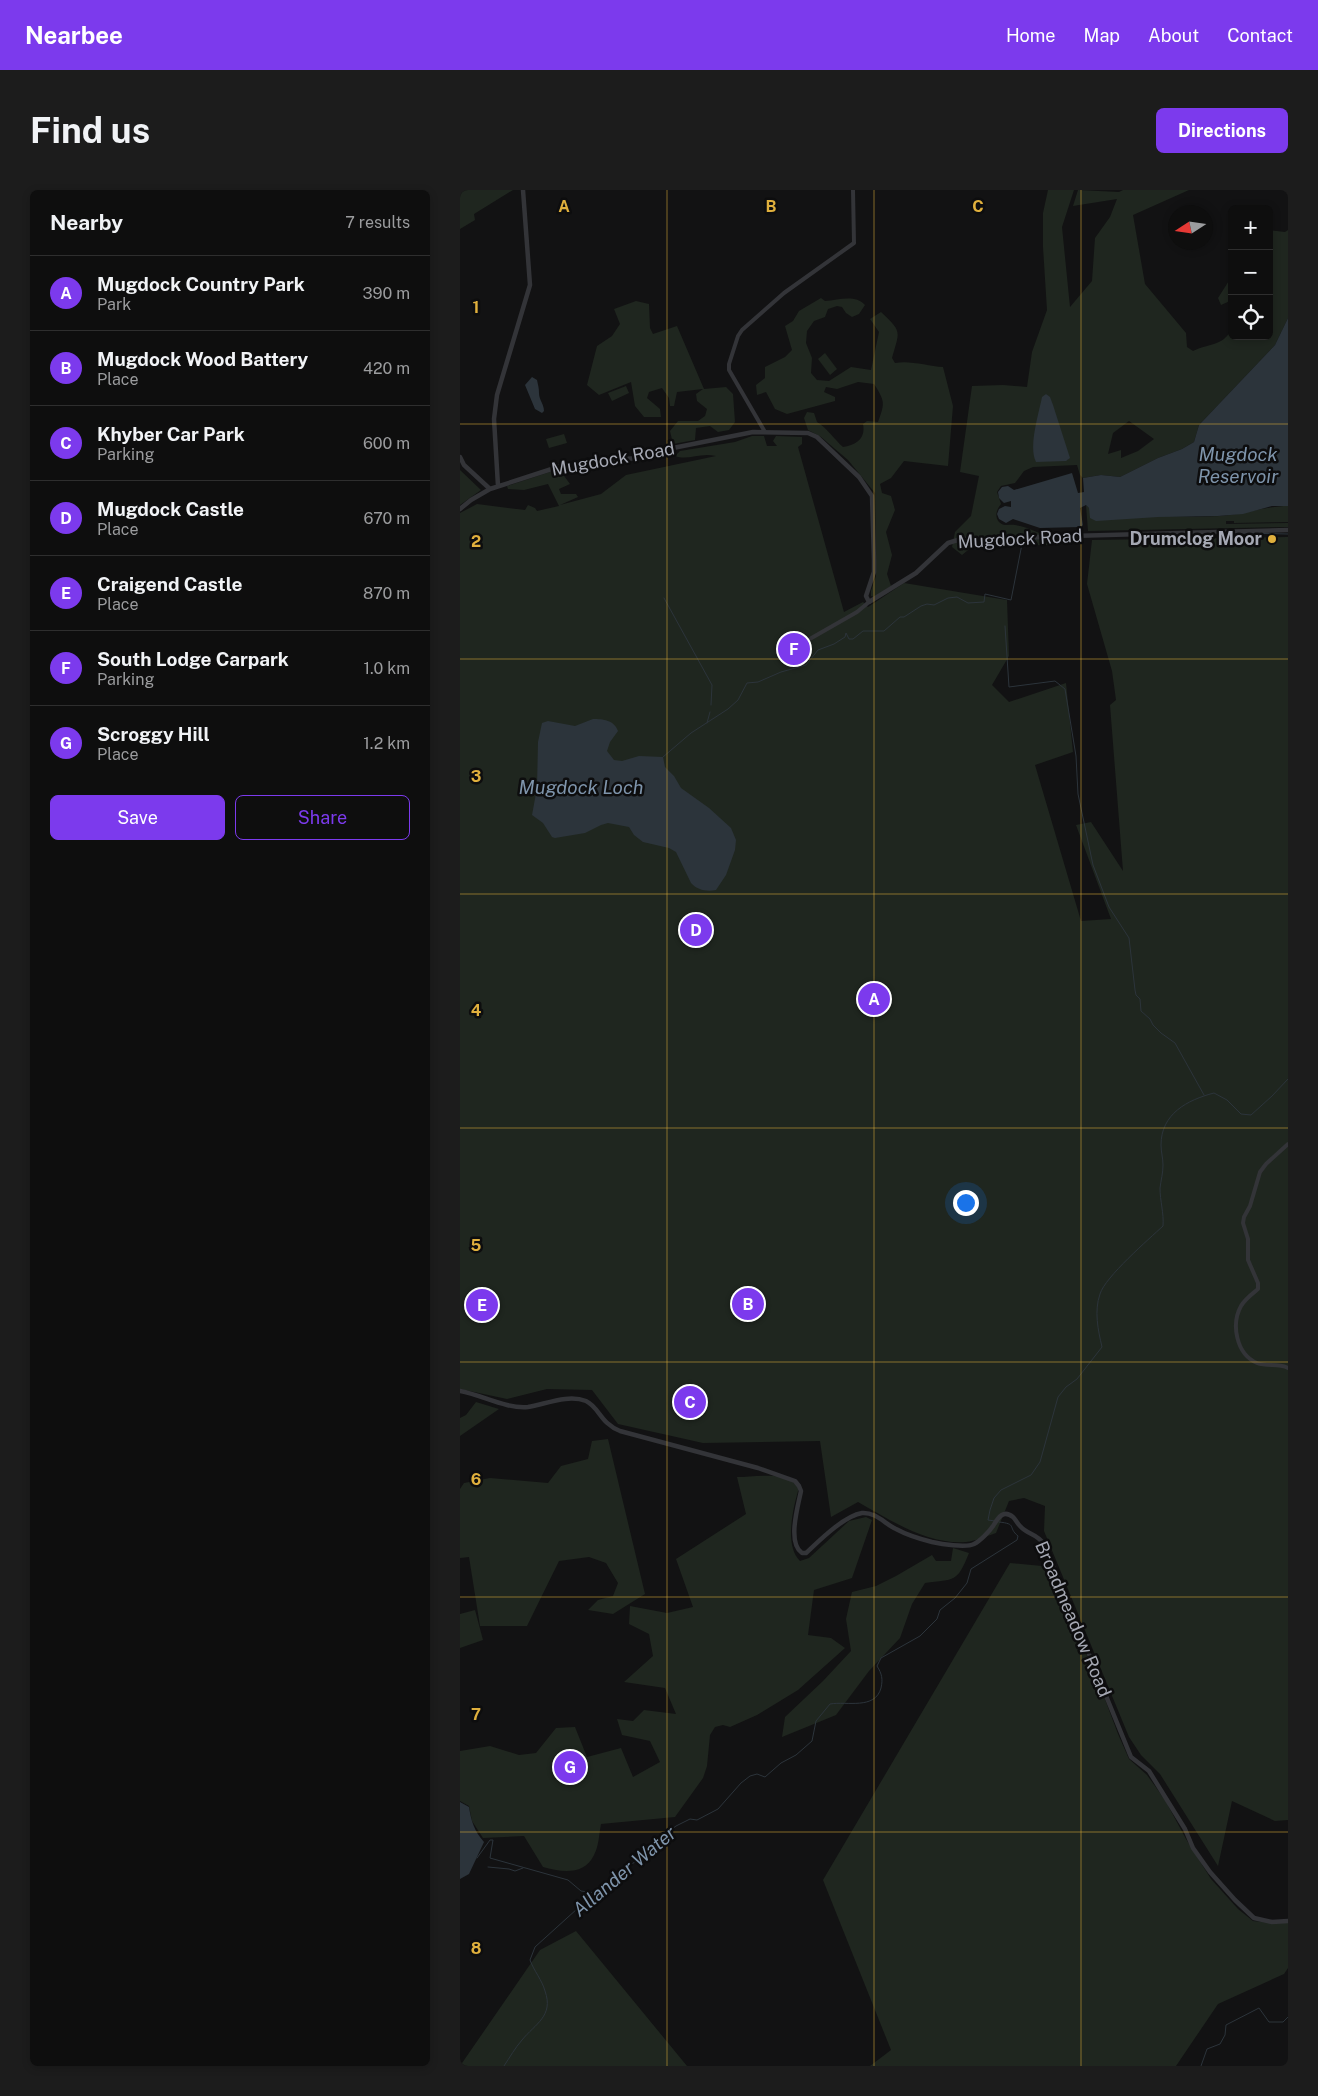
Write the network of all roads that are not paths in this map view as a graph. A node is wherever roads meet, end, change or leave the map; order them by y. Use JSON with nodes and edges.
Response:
{"nodes":[{"id":1,"x":524,"y":190,"type":"edge"},
{"id":2,"x":853,"y":190,"type":"edge"},
{"id":3,"x":758,"y":423,"type":"junction"},
{"id":4,"x":753,"y":432,"type":"junction"},
{"id":5,"x":765,"y":432,"type":"junction"},
{"id":6,"x":460,"y":458,"type":"edge"},
{"id":7,"x":498,"y":486,"type":"junction"},
{"id":8,"x":490,"y":490,"type":"junction"},
{"id":9,"x":460,"y":509,"type":"edge"},
{"id":10,"x":1288,"y":530,"type":"edge"},
{"id":11,"x":869,"y":602,"type":"junction"},
{"id":12,"x":787,"y":652,"type":"dead end"},
{"id":13,"x":1288,"y":1144,"type":"edge"},
{"id":14,"x":1288,"y":1368,"type":"edge"},
{"id":15,"x":460,"y":1392,"type":"edge"},
{"id":16,"x":1288,"y":1921,"type":"edge"}],
"edges":[{"from":1,"to":7,"type":"street"},
{"from":2,"to":3,"type":"street"},
{"from":3,"to":4,"type":"street"},
{"from":3,"to":5,"type":"street"},
{"from":4,"to":5,"type":"street","name":"Mugdock Road"},
{"from":4,"to":7,"type":"street","name":"Mugdock Road"},
{"from":5,"to":11,"type":"street","name":"Mugdock Road"},
{"from":6,"to":8,"type":"street"},
{"from":7,"to":8,"type":"street","name":"Mugdock Road"},
{"from":8,"to":9,"type":"street","name":"Mugdock Road"},
{"from":10,"to":11,"type":"street","name":"Mugdock Road"},
{"from":11,"to":12,"type":"street"},
{"from":13,"to":14,"type":"street"},
{"from":15,"to":16,"type":"street","name":"Broadmeadow Road"}]}
